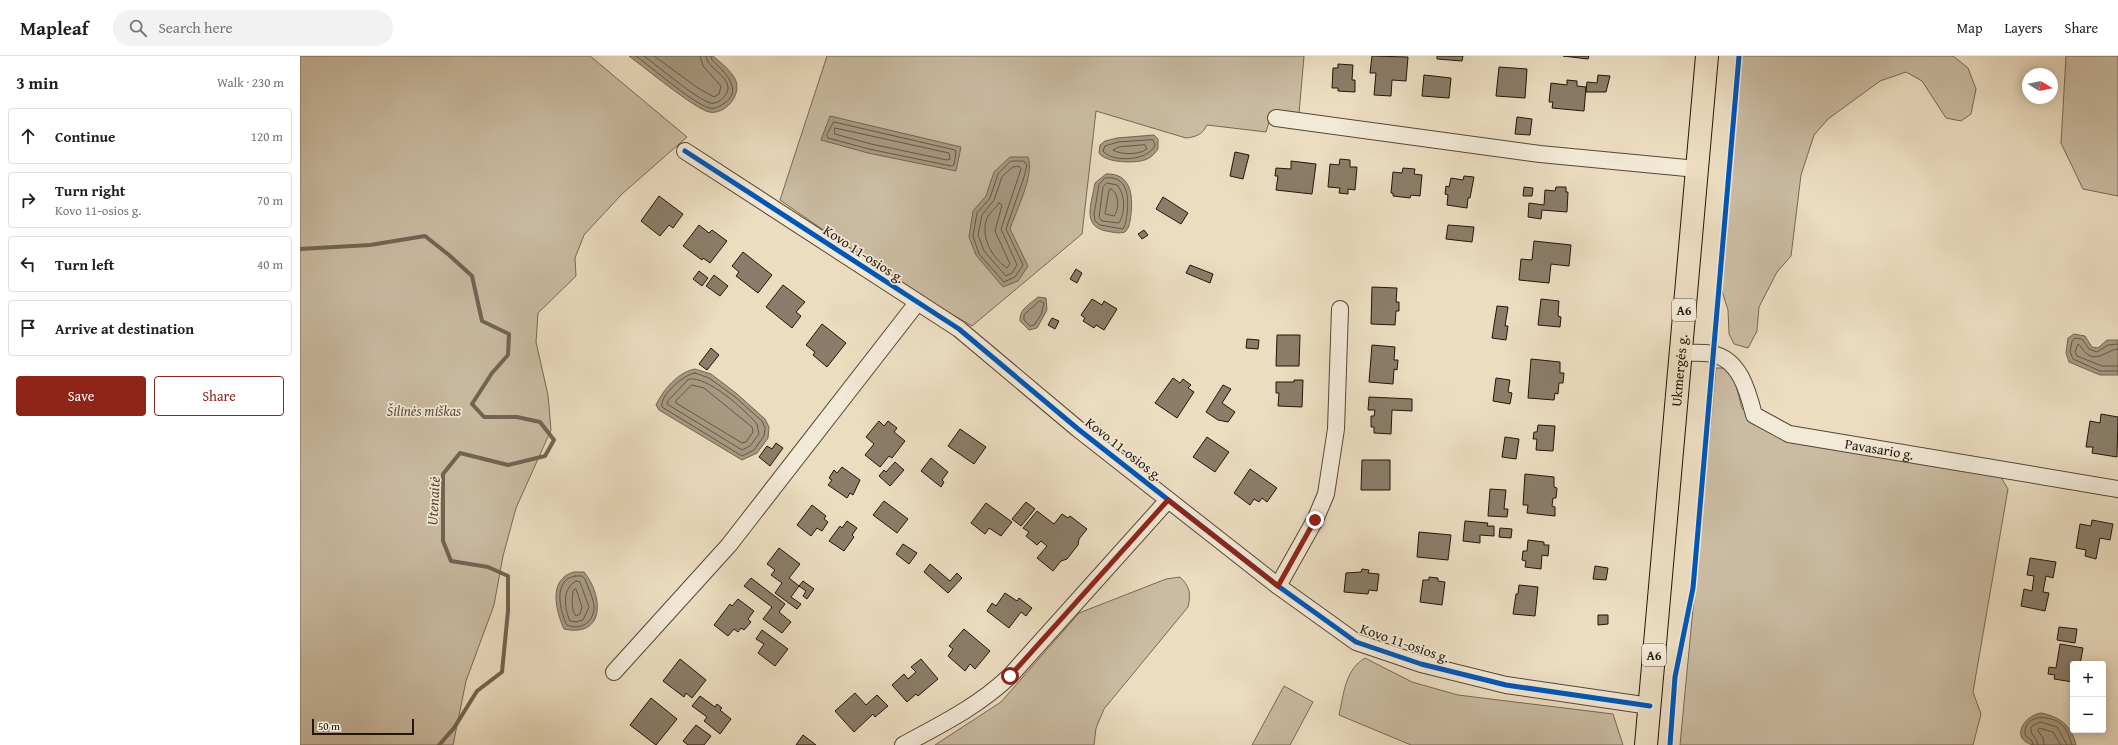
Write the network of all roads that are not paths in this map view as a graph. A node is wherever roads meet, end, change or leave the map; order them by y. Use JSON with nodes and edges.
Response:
{"nodes":[{"id":1,"x":1707,"y":56,"type":"edge"},
{"id":2,"x":1276,"y":118,"type":"dead end"},
{"id":3,"x":684,"y":151,"type":"dead end"},
{"id":4,"x":1697,"y":169,"type":"junction"},
{"id":5,"x":917,"y":303,"type":"junction"},
{"id":6,"x":1340,"y":309,"type":"dead end"},
{"id":7,"x":1680,"y":353,"type":"junction"},
{"id":8,"x":2118,"y":489,"type":"edge"},
{"id":9,"x":1168,"y":500,"type":"junction"},
{"id":10,"x":1278,"y":586,"type":"junction"},
{"id":11,"x":614,"y":672,"type":"dead end"},
{"id":12,"x":1650,"y":706,"type":"junction"},
{"id":13,"x":903,"y":745,"type":"edge"},
{"id":14,"x":1646,"y":745,"type":"edge"}],
"edges":[{"from":1,"to":4,"type":"highway","name":"Ukmergės g.","number":"A6"},
{"from":2,"to":4,"type":"street"},
{"from":3,"to":5,"type":"street","name":"Kovo 11-osios g."},
{"from":4,"to":7,"type":"highway","name":"Ukmergės g.","number":"A6"},
{"from":5,"to":9,"type":"street","name":"Kovo 11-osios g."},
{"from":5,"to":11,"type":"street"},
{"from":6,"to":10,"type":"street"},
{"from":7,"to":8,"type":"street","name":"Pavasario g."},
{"from":7,"to":12,"type":"highway","name":"Ukmergės g.","number":"A6"},
{"from":9,"to":10,"type":"street","name":"Kovo 11-osios g."},
{"from":9,"to":13,"type":"street"},
{"from":10,"to":12,"type":"street","name":"Kovo 11-osios g."},
{"from":12,"to":14,"type":"highway","number":"A6"}]}
